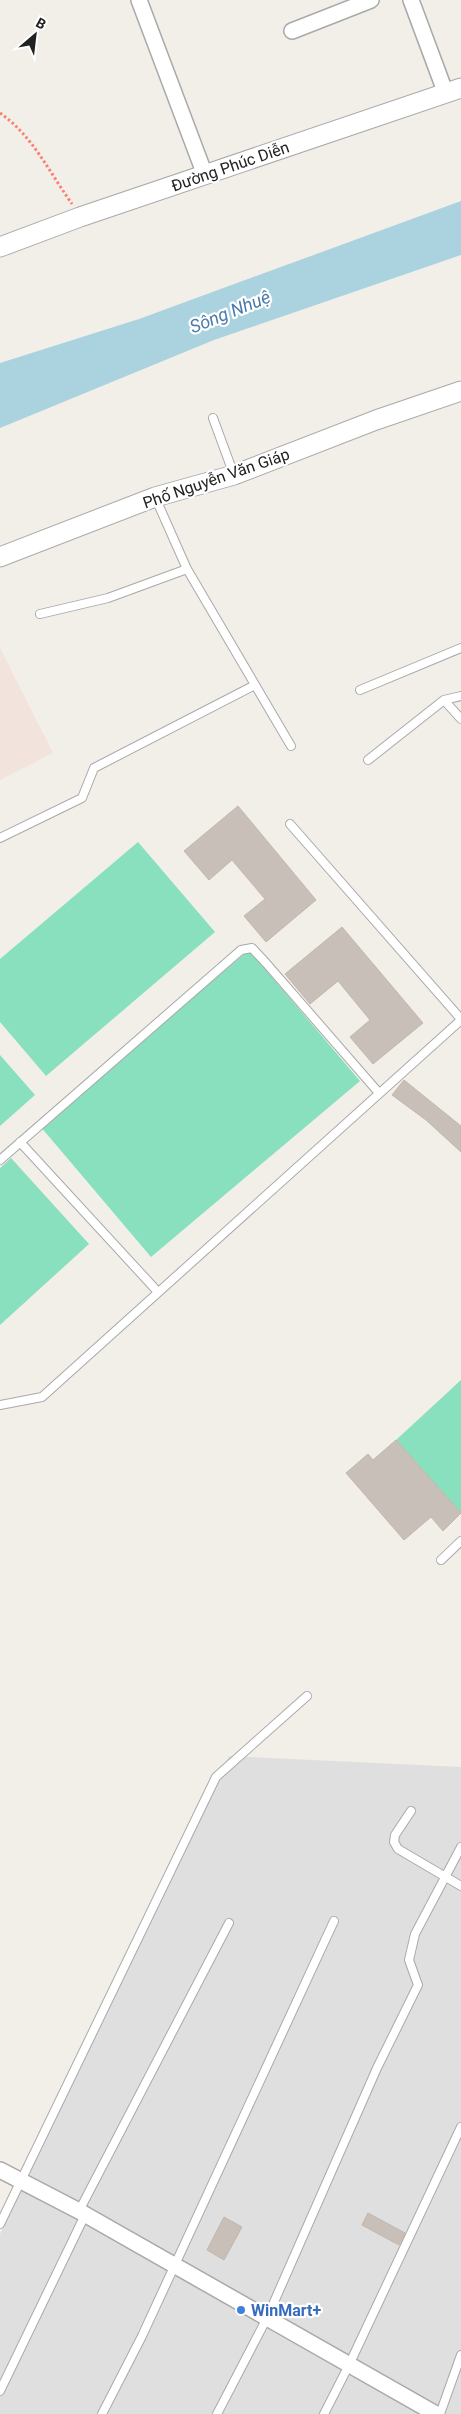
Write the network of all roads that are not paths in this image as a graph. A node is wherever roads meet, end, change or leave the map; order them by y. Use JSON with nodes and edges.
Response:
{"nodes":[{"id":1,"x":139,"y":0,"type":"edge"},
{"id":2,"x":371,"y":0,"type":"edge"},
{"id":3,"x":411,"y":0,"type":"edge"},
{"id":4,"x":292,"y":31,"type":"dead end"},
{"id":5,"x":454,"y":91,"type":"edge"},
{"id":6,"x":205,"y":175,"type":"junction"},
{"id":7,"x":0,"y":246,"type":"edge"},
{"id":8,"x":461,"y":391,"type":"edge"},
{"id":9,"x":213,"y":418,"type":"dead end"},
{"id":10,"x":234,"y":475,"type":"junction"},
{"id":11,"x":155,"y":497,"type":"junction"},
{"id":12,"x":0,"y":557,"type":"edge"},
{"id":13,"x":187,"y":569,"type":"junction"},
{"id":14,"x":40,"y":614,"type":"dead end"},
{"id":15,"x":461,"y":648,"type":"edge"},
{"id":16,"x":255,"y":685,"type":"junction"},
{"id":17,"x":360,"y":690,"type":"dead end"},
{"id":18,"x":461,"y":696,"type":"edge"},
{"id":19,"x":444,"y":700,"type":"junction"},
{"id":20,"x":461,"y":719,"type":"edge"},
{"id":21,"x":291,"y":746,"type":"dead end"},
{"id":22,"x":368,"y":760,"type":"dead end"},
{"id":23,"x":290,"y":824,"type":"dead end"},
{"id":24,"x":0,"y":838,"type":"edge"},
{"id":25,"x":461,"y":1019,"type":"edge"},
{"id":26,"x":380,"y":1092,"type":"junction"},
{"id":27,"x":20,"y":1142,"type":"junction"},
{"id":28,"x":0,"y":1160,"type":"edge"},
{"id":29,"x":158,"y":1292,"type":"junction"},
{"id":30,"x":0,"y":1405,"type":"edge"},
{"id":31,"x":461,"y":1541,"type":"edge"},
{"id":32,"x":441,"y":1560,"type":"dead end"},
{"id":33,"x":308,"y":1696,"type":"dead end"},
{"id":34,"x":411,"y":1811,"type":"dead end"},
{"id":35,"x":461,"y":1847,"type":"edge"},
{"id":36,"x":445,"y":1878,"type":"junction"},
{"id":37,"x":461,"y":1886,"type":"edge"},
{"id":38,"x":334,"y":1921,"type":"dead end"},
{"id":39,"x":229,"y":1923,"type":"dead end"},
{"id":40,"x":461,"y":2127,"type":"edge"},
{"id":41,"x":0,"y":2170,"type":"edge"},
{"id":42,"x":20,"y":2181,"type":"junction"},
{"id":43,"x":82,"y":2213,"type":"junction"},
{"id":44,"x":0,"y":2224,"type":"edge"},
{"id":45,"x":174,"y":2265,"type":"junction"},
{"id":46,"x":267,"y":2318,"type":"junction"},
{"id":47,"x":461,"y":2355,"type":"edge"},
{"id":48,"x":349,"y":2365,"type":"junction"},
{"id":49,"x":0,"y":2391,"type":"edge"},
{"id":50,"x":102,"y":2414,"type":"edge"},
{"id":51,"x":217,"y":2414,"type":"edge"},
{"id":52,"x":324,"y":2414,"type":"edge"},
{"id":53,"x":436,"y":2414,"type":"edge"},
{"id":54,"x":440,"y":2414,"type":"edge"}],
"edges":[{"from":1,"to":6,"type":"street"},
{"from":2,"to":4,"type":"street"},
{"from":3,"to":5,"type":"street"},
{"from":5,"to":6,"type":"street","name":"Đường Phúc Diễn"},
{"from":6,"to":7,"type":"street","name":"Đường Phúc Diễn"},
{"from":8,"to":10,"type":"street","name":"Phố Nguyễn Văn Giáp"},
{"from":9,"to":10,"type":"lane"},
{"from":10,"to":11,"type":"street","name":"Phố Nguyễn Văn Giáp"},
{"from":11,"to":12,"type":"street","name":"Phố Nguyễn Văn Giáp"},
{"from":11,"to":13,"type":"lane"},
{"from":13,"to":14,"type":"lane"},
{"from":13,"to":16,"type":"lane"},
{"from":15,"to":17,"type":"lane"},
{"from":16,"to":21,"type":"lane"},
{"from":16,"to":24,"type":"lane"},
{"from":18,"to":19,"type":"lane"},
{"from":19,"to":20,"type":"lane"},
{"from":19,"to":22,"type":"lane"},
{"from":23,"to":25,"type":"lane"},
{"from":25,"to":26,"type":"lane"},
{"from":26,"to":27,"type":"lane"},
{"from":26,"to":29,"type":"lane"},
{"from":27,"to":28,"type":"lane"},
{"from":27,"to":29,"type":"lane"},
{"from":29,"to":30,"type":"lane"},
{"from":31,"to":32,"type":"lane"},
{"from":33,"to":42,"type":"lane"},
{"from":34,"to":36,"type":"lane"},
{"from":35,"to":36,"type":"lane"},
{"from":36,"to":37,"type":"lane"},
{"from":36,"to":46,"type":"lane"},
{"from":38,"to":45,"type":"lane"},
{"from":39,"to":43,"type":"lane"},
{"from":40,"to":48,"type":"lane"},
{"from":41,"to":42,"type":"street"},
{"from":42,"to":43,"type":"street"},
{"from":42,"to":44,"type":"lane"},
{"from":43,"to":45,"type":"street"},
{"from":43,"to":49,"type":"lane"},
{"from":45,"to":46,"type":"street"},
{"from":45,"to":50,"type":"lane"},
{"from":46,"to":48,"type":"street"},
{"from":46,"to":51,"type":"lane"},
{"from":47,"to":54,"type":"lane"},
{"from":48,"to":52,"type":"lane"},
{"from":48,"to":53,"type":"street"}]}
